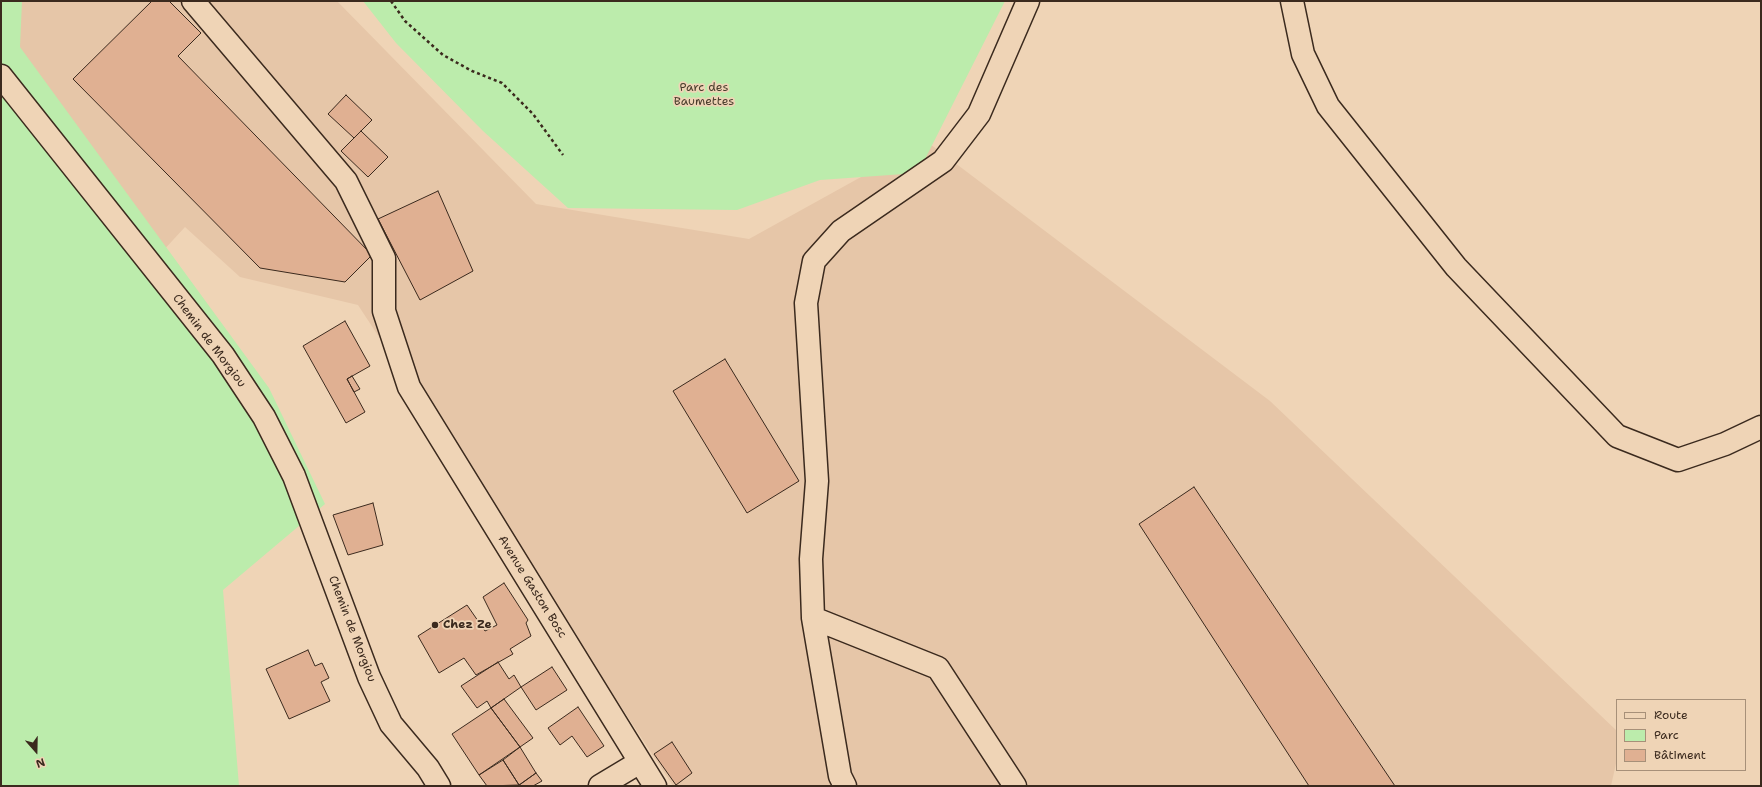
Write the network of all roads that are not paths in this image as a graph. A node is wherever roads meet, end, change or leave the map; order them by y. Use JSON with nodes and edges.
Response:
{"nodes":[{"id":1,"x":193,"y":1,"type":"edge"},
{"id":2,"x":1028,"y":1,"type":"edge"},
{"id":3,"x":1292,"y":1,"type":"edge"},
{"id":4,"x":1,"y":76,"type":"edge"},
{"id":5,"x":1761,"y":427,"type":"edge"},
{"id":6,"x":813,"y":618,"type":"junction"},
{"id":7,"x":640,"y":762,"type":"junction"},
{"id":8,"x":439,"y":786,"type":"edge"},
{"id":9,"x":600,"y":786,"type":"edge"},
{"id":10,"x":655,"y":786,"type":"edge"},
{"id":11,"x":845,"y":786,"type":"edge"},
{"id":12,"x":1015,"y":786,"type":"edge"}],
"edges":[{"from":1,"to":7,"type":"street","name":"Avenue Gaston Bosc"},
{"from":2,"to":6,"type":"street"},
{"from":3,"to":5,"type":"street"},
{"from":4,"to":8,"type":"street","name":"Chemin de Morgiou"},
{"from":6,"to":11,"type":"street"},
{"from":6,"to":12,"type":"street"},
{"from":7,"to":9,"type":"street"},
{"from":7,"to":10,"type":"street","name":"Avenue Gaston Bosc"}]}
